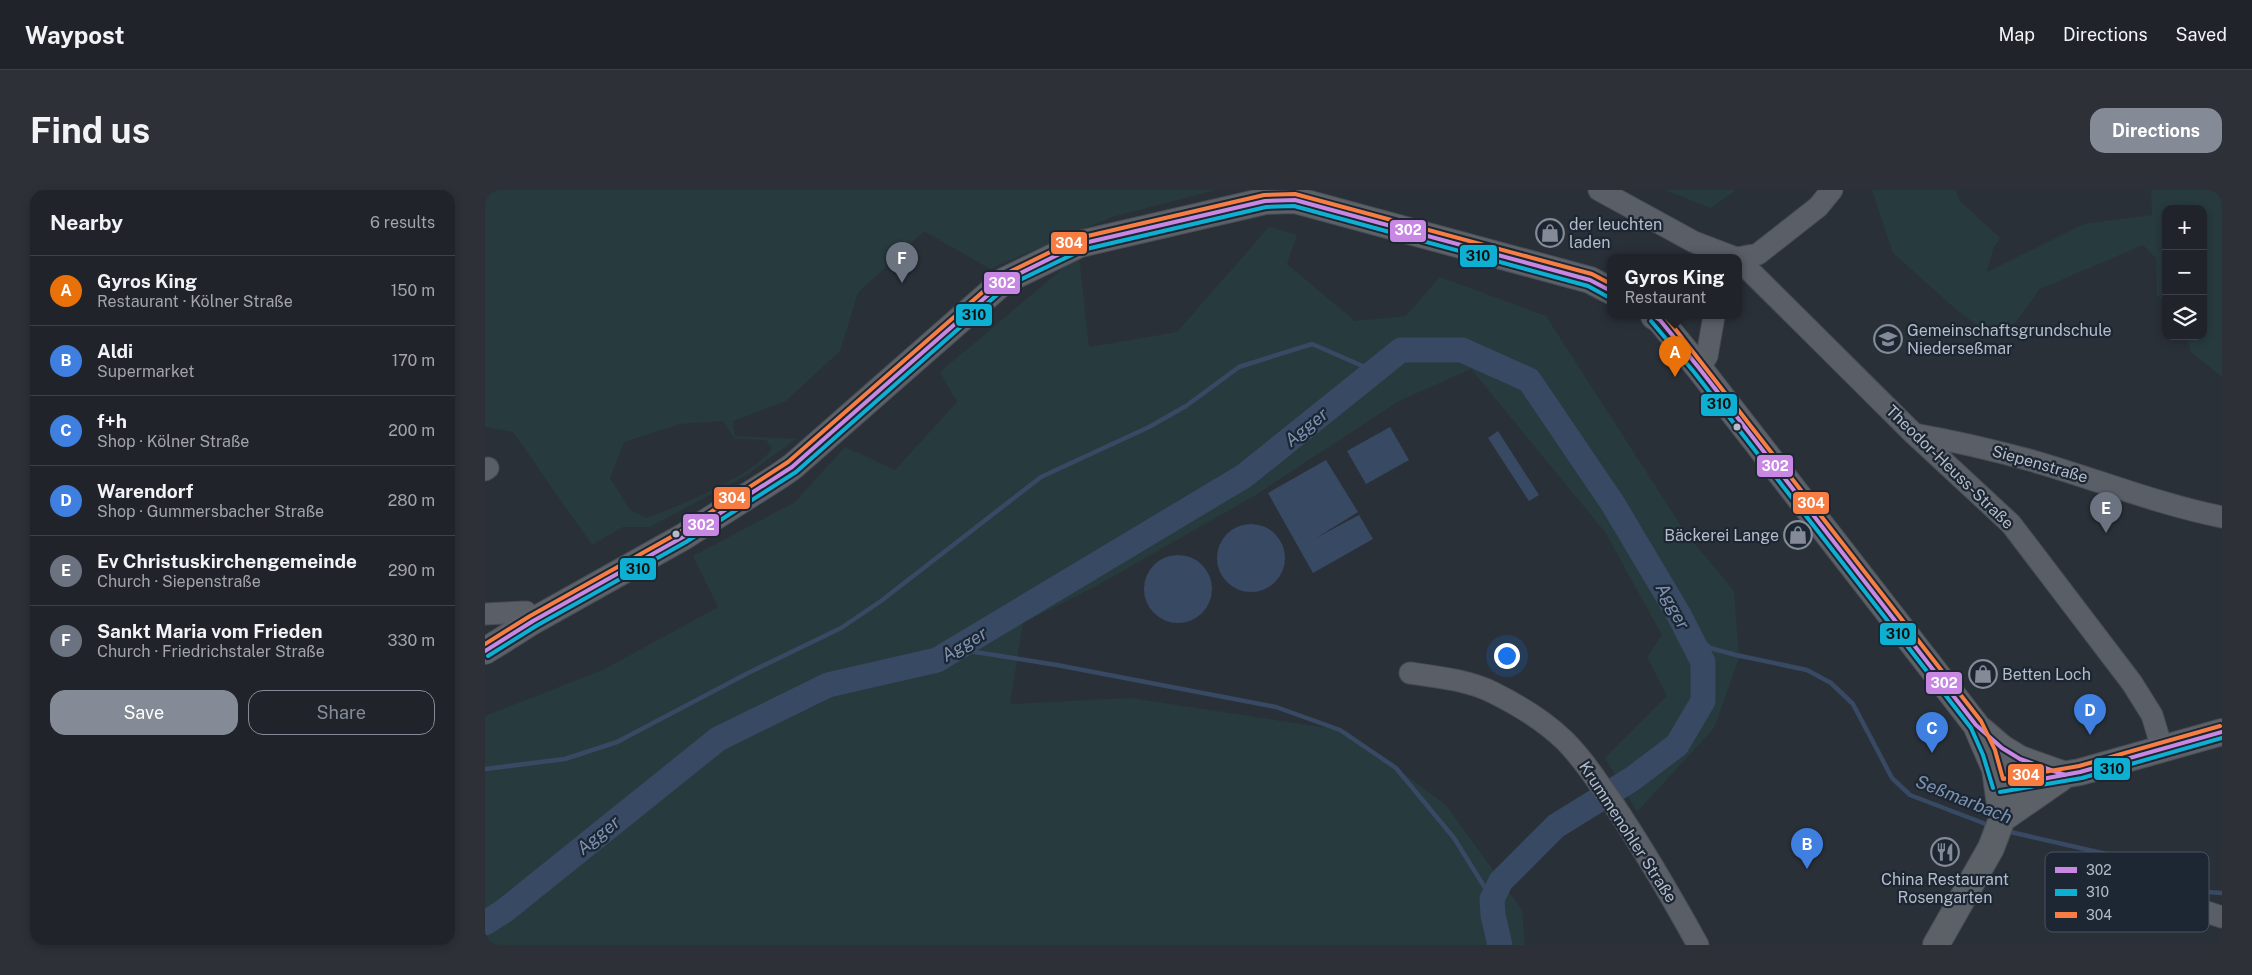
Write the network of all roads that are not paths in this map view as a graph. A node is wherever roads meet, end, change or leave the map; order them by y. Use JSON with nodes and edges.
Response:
{"nodes":[{"id":1,"x":1599,"y":190,"type":"edge"},
{"id":2,"x":1832,"y":190,"type":"edge"},
{"id":3,"x":1725,"y":254,"type":"edge"},
{"id":4,"x":1742,"y":258,"type":"edge"},
{"id":5,"x":1742,"y":263,"type":"edge"},
{"id":6,"x":1607,"y":289,"type":"edge"},
{"id":7,"x":1658,"y":319,"type":"edge"},
{"id":8,"x":1714,"y":319,"type":"edge"},
{"id":9,"x":1699,"y":368,"type":"junction"},
{"id":10,"x":1914,"y":434,"type":"junction"},
{"id":11,"x":2222,"y":516,"type":"edge"},
{"id":12,"x":485,"y":614,"type":"edge"},
{"id":13,"x":533,"y":621,"type":"junction"},
{"id":14,"x":485,"y":651,"type":"edge"},
{"id":15,"x":1410,"y":673,"type":"dead end"},
{"id":16,"x":1975,"y":725,"type":"junction"},
{"id":17,"x":2222,"y":732,"type":"edge"},
{"id":18,"x":2162,"y":748,"type":"junction"},
{"id":19,"x":2065,"y":775,"type":"junction"},
{"id":20,"x":1999,"y":786,"type":"junction"},
{"id":21,"x":2000,"y":827,"type":"junction"},
{"id":22,"x":2209,"y":913,"type":"edge"},
{"id":23,"x":2222,"y":917,"type":"edge"},
{"id":24,"x":1698,"y":945,"type":"edge"},
{"id":25,"x":1936,"y":945,"type":"edge"}],
"edges":[{"from":1,"to":3,"type":"street"},
{"from":2,"to":4,"type":"street"},
{"from":5,"to":10,"type":"street","name":"Theodor-Heuss-Straße"},
{"from":6,"to":13,"type":"main road"},
{"from":7,"to":9,"type":"main road"},
{"from":8,"to":9,"type":"street"},
{"from":9,"to":16,"type":"main road"},
{"from":10,"to":11,"type":"street","name":"Siepenstraße"},
{"from":10,"to":18,"type":"street","name":"Theodor-Heuss-Straße"},
{"from":12,"to":13,"type":"street"},
{"from":13,"to":14,"type":"main road"},
{"from":15,"to":24,"type":"street","name":"Krummenohler Straße"},
{"from":16,"to":19,"type":"main road"},
{"from":16,"to":20,"type":"main road"},
{"from":17,"to":18,"type":"main road"},
{"from":18,"to":19,"type":"main road"},
{"from":19,"to":20,"type":"main road"},
{"from":19,"to":21,"type":"main road"},
{"from":20,"to":21,"type":"main road"},
{"from":21,"to":25,"type":"main road"},
{"from":22,"to":23,"type":"street"}]}
